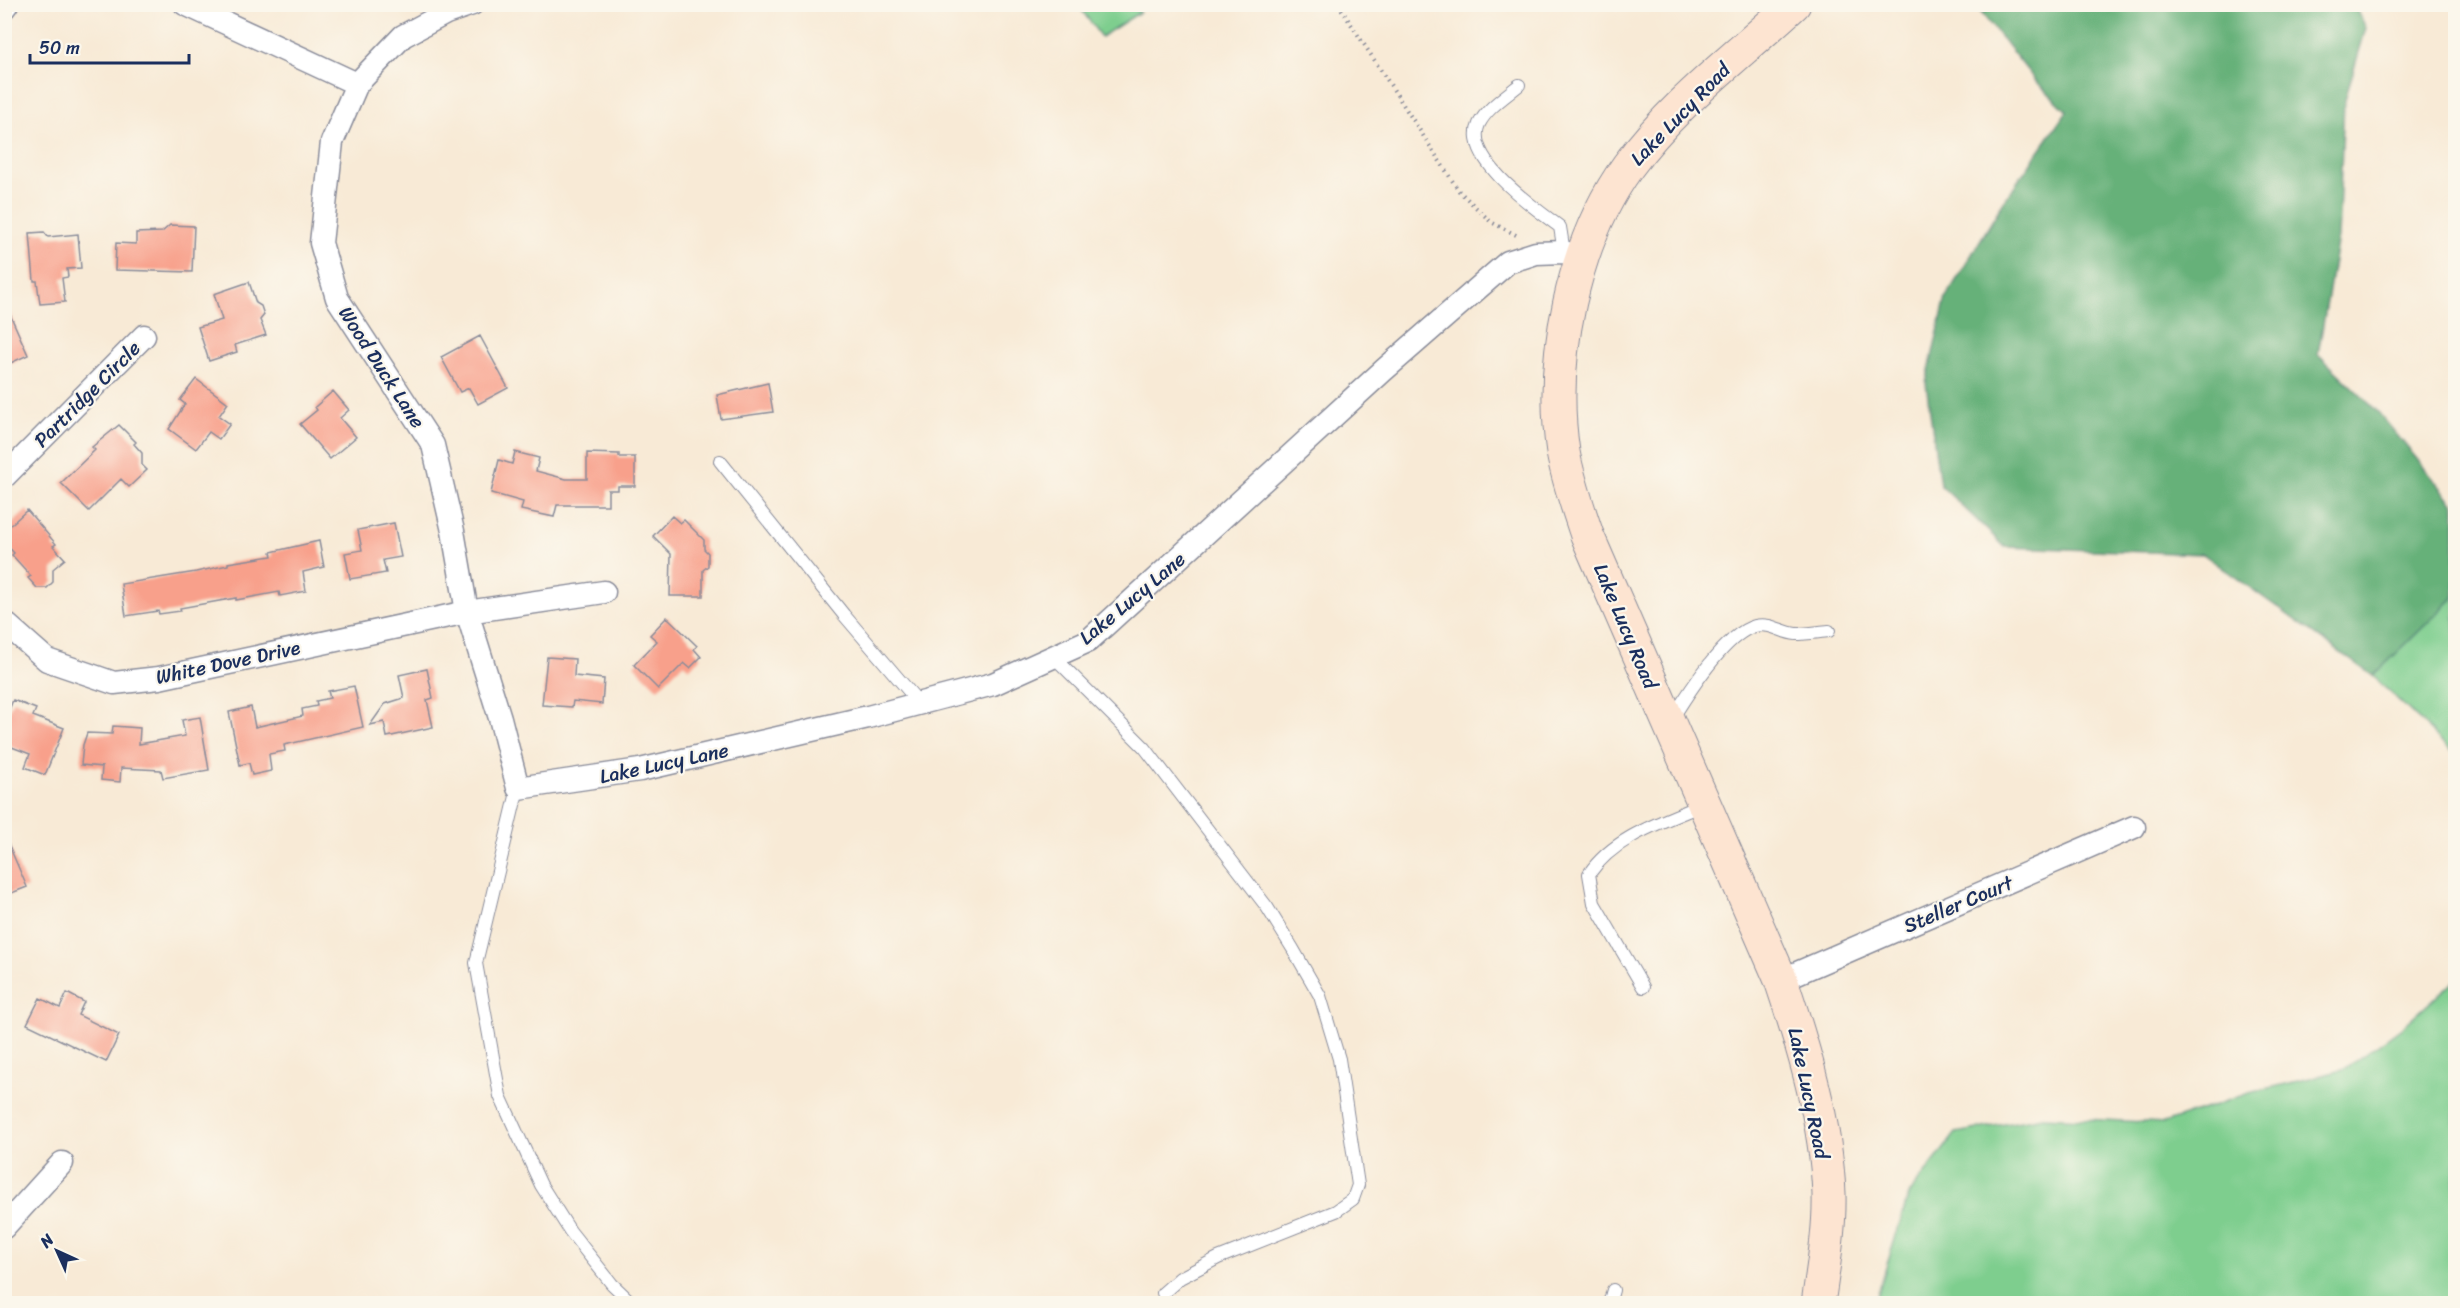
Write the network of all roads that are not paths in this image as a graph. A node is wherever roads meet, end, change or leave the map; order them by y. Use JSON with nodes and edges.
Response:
{"nodes":[{"id":1,"x":185,"y":4,"type":"edge"},
{"id":2,"x":472,"y":4,"type":"edge"},
{"id":3,"x":1794,"y":4,"type":"edge"},
{"id":4,"x":357,"y":84,"type":"junction"},
{"id":5,"x":1519,"y":85,"type":"dead end"},
{"id":6,"x":1573,"y":254,"type":"junction"},
{"id":7,"x":144,"y":336,"type":"dead end"},
{"id":8,"x":720,"y":461,"type":"dead end"},
{"id":9,"x":4,"y":477,"type":"edge"},
{"id":10,"x":604,"y":592,"type":"dead end"},
{"id":11,"x":467,"y":612,"type":"junction"},
{"id":12,"x":4,"y":622,"type":"edge"},
{"id":13,"x":1829,"y":631,"type":"dead end"},
{"id":14,"x":1053,"y":656,"type":"junction"},
{"id":15,"x":920,"y":704,"type":"junction"},
{"id":16,"x":1668,"y":725,"type":"junction"},
{"id":17,"x":518,"y":788,"type":"junction"},
{"id":18,"x":1703,"y":804,"type":"junction"},
{"id":19,"x":2134,"y":827,"type":"dead end"},
{"id":20,"x":1781,"y":980,"type":"junction"},
{"id":21,"x":1643,"y":987,"type":"dead end"},
{"id":22,"x":62,"y":1163,"type":"dead end"},
{"id":23,"x":4,"y":1227,"type":"edge"},
{"id":24,"x":1613,"y":1290,"type":"dead end"},
{"id":25,"x":1163,"y":1293,"type":"dead end"},
{"id":26,"x":633,"y":1304,"type":"edge"},
{"id":27,"x":1609,"y":1304,"type":"edge"},
{"id":28,"x":1818,"y":1304,"type":"edge"}],
"edges":[{"from":1,"to":4,"type":"street"},
{"from":2,"to":4,"type":"street","name":"Wood Duck Lane"},
{"from":3,"to":6,"type":"street","name":"Lake Lucy Road"},
{"from":4,"to":11,"type":"street","name":"Wood Duck Lane"},
{"from":5,"to":6,"type":"lane"},
{"from":6,"to":14,"type":"street","name":"Lake Lucy Lane"},
{"from":6,"to":16,"type":"street","name":"Lake Lucy Road"},
{"from":7,"to":9,"type":"street","name":"Partridge Circle"},
{"from":8,"to":15,"type":"lane"},
{"from":10,"to":11,"type":"street","name":"White Dove Drive"},
{"from":11,"to":12,"type":"street","name":"White Dove Drive"},
{"from":11,"to":17,"type":"street","name":"Wood Duck Lane"},
{"from":13,"to":16,"type":"lane"},
{"from":14,"to":15,"type":"street","name":"Lake Lucy Lane"},
{"from":14,"to":25,"type":"lane"},
{"from":15,"to":17,"type":"street","name":"Lake Lucy Lane"},
{"from":16,"to":18,"type":"street","name":"Lake Lucy Road"},
{"from":17,"to":26,"type":"lane"},
{"from":18,"to":20,"type":"street","name":"Lake Lucy Road"},
{"from":18,"to":21,"type":"lane"},
{"from":19,"to":20,"type":"street","name":"Steller Court"},
{"from":20,"to":28,"type":"street","name":"Lake Lucy Road"},
{"from":22,"to":23,"type":"street"},
{"from":24,"to":27,"type":"lane"}]}
